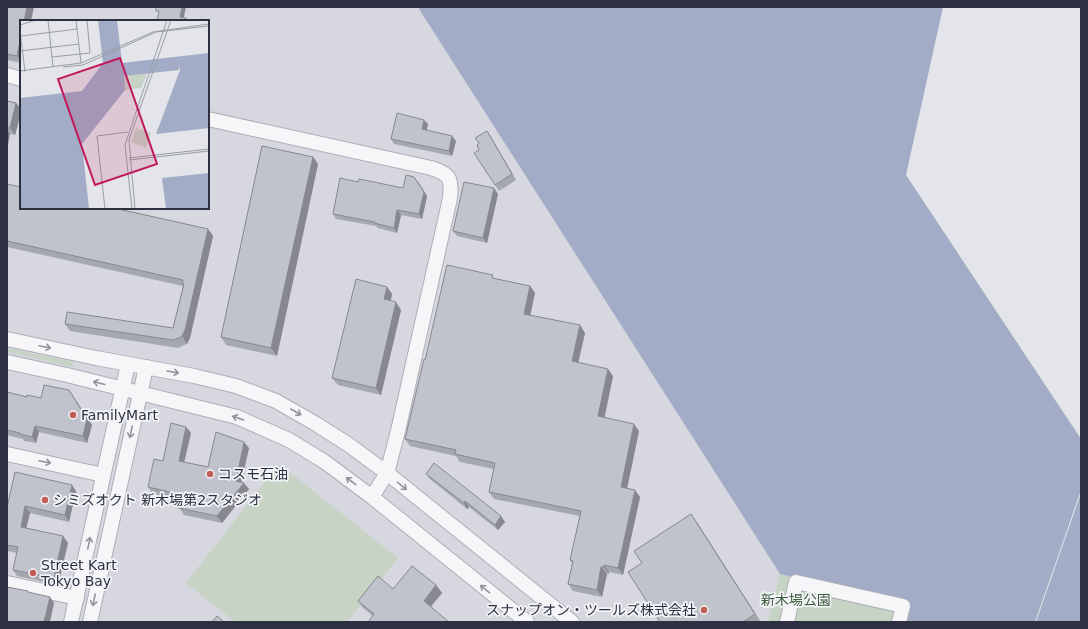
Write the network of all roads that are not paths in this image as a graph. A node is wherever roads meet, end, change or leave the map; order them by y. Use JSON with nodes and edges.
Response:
{"nodes":[{"id":1,"x":7,"y":76,"type":"edge"},
{"id":2,"x":20,"y":78,"type":"edge"},
{"id":3,"x":209,"y":119,"type":"edge"},
{"id":4,"x":7,"y":338,"type":"edge"},
{"id":5,"x":7,"y":362,"type":"edge"},
{"id":6,"x":128,"y":364,"type":"junction"},
{"id":7,"x":146,"y":367,"type":"junction"},
{"id":8,"x":122,"y":389,"type":"junction"},
{"id":9,"x":140,"y":393,"type":"junction"},
{"id":10,"x":7,"y":454,"type":"edge"},
{"id":11,"x":387,"y":473,"type":"junction"},
{"id":12,"x":103,"y":475,"type":"junction"},
{"id":13,"x":372,"y":497,"type":"junction"},
{"id":14,"x":7,"y":583,"type":"edge"},
{"id":15,"x":77,"y":598,"type":"junction"},
{"id":16,"x":71,"y":622,"type":"edge"},
{"id":17,"x":90,"y":622,"type":"edge"},
{"id":18,"x":527,"y":622,"type":"edge"},
{"id":19,"x":572,"y":622,"type":"edge"},
{"id":20,"x":787,"y":622,"type":"edge"},
{"id":21,"x":899,"y":622,"type":"edge"}],
"edges":[{"from":1,"to":2,"type":"street"},
{"from":3,"to":11,"type":"street"},
{"from":4,"to":6,"type":"street","one_way":true},
{"from":8,"to":5,"type":"street","one_way":true},
{"from":6,"to":7,"type":"street"},
{"from":6,"to":8,"type":"street"},
{"from":7,"to":9,"type":"street"},
{"from":7,"to":11,"type":"street","one_way":true},
{"from":8,"to":9,"type":"street"},
{"from":8,"to":12,"type":"street"},
{"from":13,"to":9,"type":"street","one_way":true},
{"from":9,"to":17,"type":"street","one_way":true},
{"from":10,"to":12,"type":"street","one_way":true},
{"from":11,"to":13,"type":"street"},
{"from":11,"to":19,"type":"street","one_way":true},
{"from":15,"to":12,"type":"street","one_way":true},
{"from":18,"to":13,"type":"street","one_way":true},
{"from":14,"to":15,"type":"street"},
{"from":15,"to":16,"type":"street"},
{"from":20,"to":21,"type":"street"}]}
